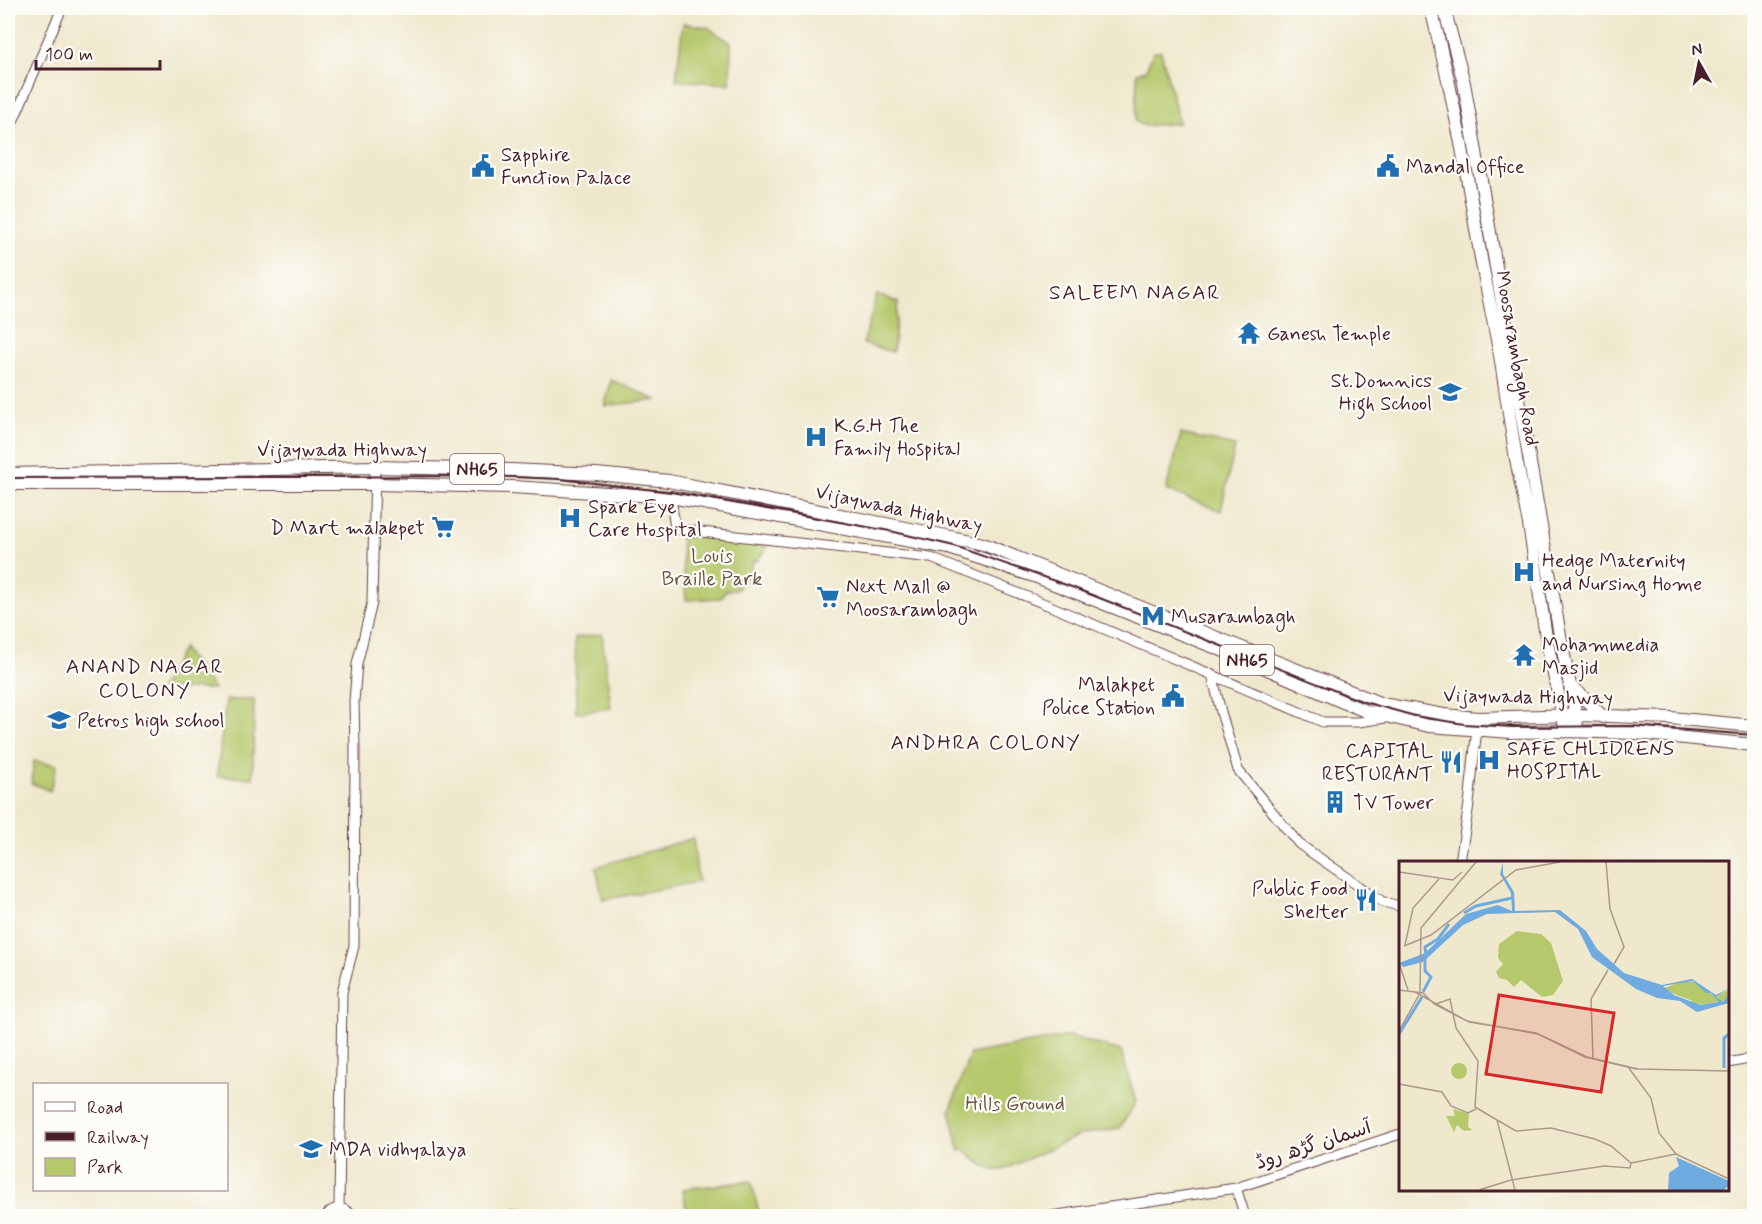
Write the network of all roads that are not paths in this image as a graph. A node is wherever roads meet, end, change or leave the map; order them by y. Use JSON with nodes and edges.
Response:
{"nodes":[{"id":1,"x":62,"y":8,"type":"edge"},
{"id":2,"x":1431,"y":8,"type":"edge"},
{"id":3,"x":1444,"y":8,"type":"edge"},
{"id":4,"x":8,"y":133,"type":"edge"},
{"id":5,"x":375,"y":466,"type":"junction"},
{"id":6,"x":8,"y":474,"type":"edge"},
{"id":7,"x":8,"y":484,"type":"edge"},
{"id":8,"x":375,"y":484,"type":"junction"},
{"id":9,"x":671,"y":496,"type":"junction"},
{"id":10,"x":1011,"y":555,"type":"junction"},
{"id":11,"x":1007,"y":568,"type":"junction"},
{"id":12,"x":1212,"y":674,"type":"junction"},
{"id":13,"x":1570,"y":686,"type":"junction"},
{"id":14,"x":1569,"y":716,"type":"junction"},
{"id":15,"x":1390,"y":717,"type":"junction"},
{"id":16,"x":1603,"y":717,"type":"junction"},
{"id":17,"x":1755,"y":726,"type":"edge"},
{"id":18,"x":1477,"y":728,"type":"junction"},
{"id":19,"x":1572,"y":731,"type":"junction"},
{"id":20,"x":1755,"y":745,"type":"edge"},
{"id":21,"x":1460,"y":861,"type":"edge"},
{"id":22,"x":1399,"y":906,"type":"edge"},
{"id":23,"x":1755,"y":1058,"type":"edge"},
{"id":24,"x":1729,"y":1064,"type":"edge"},
{"id":25,"x":1399,"y":1135,"type":"edge"},
{"id":26,"x":1236,"y":1188,"type":"junction"},
{"id":27,"x":339,"y":1208,"type":"junction"},
{"id":28,"x":326,"y":1216,"type":"edge"},
{"id":29,"x":352,"y":1216,"type":"edge"},
{"id":30,"x":512,"y":1216,"type":"edge"},
{"id":31,"x":534,"y":1216,"type":"edge"},
{"id":32,"x":1051,"y":1216,"type":"edge"},
{"id":33,"x":1245,"y":1216,"type":"edge"}],
"edges":[{"from":1,"to":4,"type":"street"},
{"from":2,"to":14,"type":"main road","name":"Moosarambagh Road"},
{"from":3,"to":13,"type":"main road","name":"Moosarambagh Road"},
{"from":5,"to":6,"type":"main road","name":"Vijaywada Highway","number":"NH65"},
{"from":5,"to":8,"type":"street"},
{"from":5,"to":10,"type":"main road","name":"Vijaywada Highway","number":"NH65"},
{"from":7,"to":8,"type":"main road","name":"Vijaywada Highway","number":"NH65"},
{"from":8,"to":9,"type":"main road","name":"Vijaywada Highway","number":"NH65"},
{"from":8,"to":27,"type":"street"},
{"from":9,"to":11,"type":"main road","name":"Vijaywada Highway","number":"NH65"},
{"from":9,"to":12,"type":"street"},
{"from":10,"to":11,"type":"main road"},
{"from":10,"to":14,"type":"main road","name":"Vijaywada Highway","number":"NH65"},
{"from":11,"to":15,"type":"main road","name":"Vijaywada Highway","number":"NH65"},
{"from":12,"to":15,"type":"street"},
{"from":12,"to":22,"type":"street"},
{"from":13,"to":14,"type":"main road","name":"Moosarambagh Road"},
{"from":13,"to":16,"type":"main road"},
{"from":14,"to":16,"type":"main road","name":"Vijaywada Highway","number":"NH65"},
{"from":14,"to":19,"type":"main road"},
{"from":15,"to":18,"type":"main road","name":"Vijaywada Highway","number":"NH65"},
{"from":16,"to":17,"type":"main road","name":"Vijaywada Highway","number":"NH65"},
{"from":18,"to":19,"type":"main road","name":"Vijaywada Highway","number":"NH65"},
{"from":18,"to":21,"type":"street"},
{"from":19,"to":20,"type":"main road","name":"Vijaywada Highway","number":"NH65"},
{"from":23,"to":24,"type":"street"},
{"from":25,"to":26,"type":"street","name":"آسمان گڑھ روڈ"},
{"from":26,"to":32,"type":"street","name":"آسمان گڑھ روڈ"},
{"from":26,"to":33,"type":"street"},
{"from":27,"to":28,"type":"street"},
{"from":27,"to":29,"type":"street"},
{"from":30,"to":31,"type":"street"}]}
